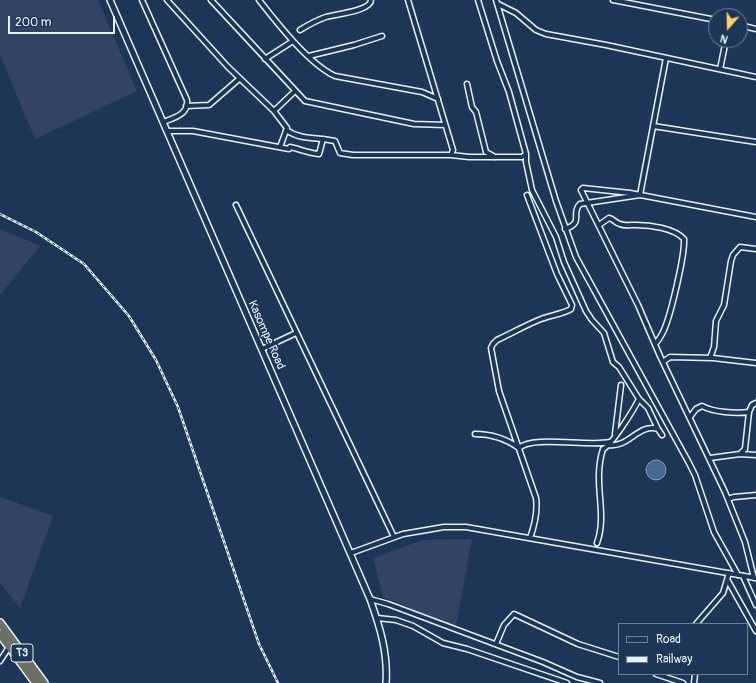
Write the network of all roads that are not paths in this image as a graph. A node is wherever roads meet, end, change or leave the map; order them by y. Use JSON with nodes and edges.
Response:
{"nodes":[{"id":1,"x":110,"y":0,"type":"edge"},
{"id":2,"x":142,"y":0,"type":"edge"},
{"id":3,"x":167,"y":0,"type":"edge"},
{"id":4,"x":212,"y":0,"type":"edge"},
{"id":5,"x":259,"y":0,"type":"edge"},
{"id":6,"x":371,"y":0,"type":"edge"},
{"id":7,"x":408,"y":0,"type":"edge"},
{"id":8,"x":478,"y":0,"type":"edge"},
{"id":9,"x":616,"y":0,"type":"edge"},
{"id":10,"x":497,"y":2,"type":"edge"},
{"id":11,"x":708,"y":18,"type":"edge"},
{"id":12,"x":300,"y":30,"type":"dead end"},
{"id":13,"x":382,"y":36,"type":"dead end"},
{"id":14,"x":294,"y":41,"type":"junction"},
{"id":15,"x":724,"y":48,"type":"edge"},
{"id":16,"x":309,"y":56,"type":"junction"},
{"id":17,"x":666,"y":58,"type":"junction"},
{"id":18,"x":265,"y":59,"type":"junction"},
{"id":19,"x":720,"y":69,"type":"junction"},
{"id":20,"x":756,"y":77,"type":"edge"},
{"id":21,"x":239,"y":79,"type":"junction"},
{"id":22,"x":467,"y":84,"type":"dead end"},
{"id":23,"x":295,"y":92,"type":"junction"},
{"id":24,"x":438,"y":99,"type":"junction"},
{"id":25,"x":186,"y":106,"type":"junction"},
{"id":26,"x":274,"y":111,"type":"junction"},
{"id":27,"x":163,"y":122,"type":"junction"},
{"id":28,"x":445,"y":124,"type":"junction"},
{"id":29,"x":653,"y":126,"type":"junction"},
{"id":30,"x":286,"y":130,"type":"junction"},
{"id":31,"x":167,"y":131,"type":"junction"},
{"id":32,"x":323,"y":139,"type":"junction"},
{"id":33,"x":756,"y":142,"type":"edge"},
{"id":34,"x":280,"y":147,"type":"junction"},
{"id":35,"x":526,"y":154,"type":"junction"},
{"id":36,"x":451,"y":155,"type":"junction"},
{"id":37,"x":495,"y":157,"type":"junction"},
{"id":38,"x":527,"y":195,"type":"dead end"},
{"id":39,"x":640,"y":195,"type":"junction"},
{"id":40,"x":586,"y":203,"type":"junction"},
{"id":41,"x":236,"y":206,"type":"dead end"},
{"id":42,"x":756,"y":217,"type":"edge"},
{"id":43,"x":598,"y":225,"type":"junction"},
{"id":44,"x":565,"y":229,"type":"junction"},
{"id":45,"x":756,"y":249,"type":"edge"},
{"id":46,"x":296,"y":333,"type":"junction"},
{"id":47,"x":655,"y":344,"type":"junction"},
{"id":48,"x":262,"y":349,"type":"junction"},
{"id":49,"x":710,"y":358,"type":"junction"},
{"id":50,"x":663,"y":362,"type":"junction"},
{"id":51,"x":756,"y":363,"type":"edge"},
{"id":52,"x":621,"y":385,"type":"dead end"},
{"id":53,"x":639,"y":399,"type":"junction"},
{"id":54,"x":756,"y":403,"type":"edge"},
{"id":55,"x":749,"y":412,"type":"junction"},
{"id":56,"x":690,"y":417,"type":"junction"},
{"id":57,"x":658,"y":429,"type":"junction"},
{"id":58,"x":475,"y":434,"type":"dead end"},
{"id":59,"x":615,"y":435,"type":"junction"},
{"id":60,"x":662,"y":435,"type":"dead end"},
{"id":61,"x":610,"y":443,"type":"junction"},
{"id":62,"x":519,"y":448,"type":"junction"},
{"id":63,"x":740,"y":454,"type":"junction"},
{"id":64,"x":756,"y":455,"type":"edge"},
{"id":65,"x":710,"y":458,"type":"junction"},
{"id":66,"x":756,"y":495,"type":"edge"},
{"id":67,"x":728,"y":499,"type":"junction"},
{"id":68,"x":394,"y":537,"type":"junction"},
{"id":69,"x":530,"y":538,"type":"junction"},
{"id":70,"x":597,"y":543,"type":"dead end"},
{"id":71,"x":351,"y":553,"type":"junction"},
{"id":72,"x":729,"y":573,"type":"junction"},
{"id":73,"x":738,"y":575,"type":"junction"},
{"id":74,"x":743,"y":576,"type":"junction"},
{"id":75,"x":755,"y":578,"type":"edge"},
{"id":76,"x":728,"y":581,"type":"junction"},
{"id":77,"x":370,"y":599,"type":"junction"},
{"id":78,"x":756,"y":605,"type":"edge"},
{"id":79,"x":377,"y":618,"type":"junction"},
{"id":80,"x":0,"y":623,"type":"edge"},
{"id":81,"x":697,"y":623,"type":"edge"},
{"id":82,"x":756,"y":631,"type":"edge"},
{"id":83,"x":0,"y":634,"type":"edge"},
{"id":84,"x":496,"y":644,"type":"junction"},
{"id":85,"x":9,"y":647,"type":"junction"},
{"id":86,"x":618,"y":657,"type":"edge"},
{"id":87,"x":0,"y":661,"type":"edge"},
{"id":88,"x":659,"y":675,"type":"edge"},
{"id":89,"x":36,"y":683,"type":"edge"},
{"id":90,"x":44,"y":683,"type":"edge"},
{"id":91,"x":386,"y":683,"type":"edge"},
{"id":92,"x":567,"y":683,"type":"edge"},
{"id":93,"x":600,"y":683,"type":"edge"},
{"id":94,"x":683,"y":683,"type":"edge"}],
"edges":[{"from":1,"to":27,"type":"street","name":"Kasompe Road"},
{"from":2,"to":25,"type":"street"},
{"from":3,"to":21,"type":"street"},
{"from":4,"to":18,"type":"street"},
{"from":5,"to":14,"type":"street"},
{"from":6,"to":12,"type":"street"},
{"from":7,"to":24,"type":"street"},
{"from":8,"to":35,"type":"street"},
{"from":9,"to":11,"type":"street"},
{"from":10,"to":17,"type":"street"},
{"from":10,"to":44,"type":"street"},
{"from":13,"to":16,"type":"street"},
{"from":14,"to":16,"type":"street"},
{"from":14,"to":18,"type":"street"},
{"from":15,"to":19,"type":"street"},
{"from":16,"to":24,"type":"street"},
{"from":17,"to":19,"type":"street"},
{"from":17,"to":29,"type":"street"},
{"from":18,"to":23,"type":"street"},
{"from":19,"to":20,"type":"street"},
{"from":21,"to":25,"type":"street"},
{"from":21,"to":26,"type":"street"},
{"from":22,"to":37,"type":"street"},
{"from":23,"to":26,"type":"street"},
{"from":23,"to":28,"type":"street"},
{"from":24,"to":28,"type":"street"},
{"from":25,"to":27,"type":"street"},
{"from":26,"to":30,"type":"street"},
{"from":27,"to":31,"type":"street","name":"Kasompe Road"},
{"from":28,"to":36,"type":"street"},
{"from":29,"to":33,"type":"street"},
{"from":29,"to":39,"type":"street"},
{"from":30,"to":32,"type":"street"},
{"from":30,"to":34,"type":"street"},
{"from":31,"to":34,"type":"street"},
{"from":31,"to":48,"type":"street","name":"Kasompe Road"},
{"from":32,"to":34,"type":"street"},
{"from":32,"to":36,"type":"street"},
{"from":35,"to":37,"type":"street"},
{"from":35,"to":53,"type":"street"},
{"from":36,"to":37,"type":"street"},
{"from":38,"to":62,"type":"street"},
{"from":39,"to":40,"type":"street"},
{"from":39,"to":40,"type":"street"},
{"from":39,"to":42,"type":"street"},
{"from":40,"to":43,"type":"street"},
{"from":40,"to":44,"type":"street"},
{"from":41,"to":46,"type":"street"},
{"from":43,"to":47,"type":"street"},
{"from":43,"to":47,"type":"street"},
{"from":44,"to":73,"type":"street"},
{"from":45,"to":49,"type":"street"},
{"from":46,"to":48,"type":"street"},
{"from":46,"to":68,"type":"street"},
{"from":47,"to":50,"type":"street"},
{"from":48,"to":71,"type":"street","name":"Kasompe Road"},
{"from":49,"to":50,"type":"street"},
{"from":49,"to":51,"type":"street"},
{"from":50,"to":56,"type":"street"},
{"from":52,"to":59,"type":"street"},
{"from":53,"to":57,"type":"street"},
{"from":53,"to":59,"type":"street"},
{"from":54,"to":55,"type":"street"},
{"from":55,"to":56,"type":"street"},
{"from":55,"to":63,"type":"street"},
{"from":56,"to":65,"type":"street"},
{"from":57,"to":60,"type":"street"},
{"from":57,"to":61,"type":"street"},
{"from":58,"to":62,"type":"street"},
{"from":59,"to":61,"type":"street"},
{"from":61,"to":62,"type":"street"},
{"from":61,"to":70,"type":"street"},
{"from":62,"to":69,"type":"street"},
{"from":63,"to":64,"type":"street"},
{"from":63,"to":65,"type":"street"},
{"from":65,"to":67,"type":"street"},
{"from":66,"to":67,"type":"street"},
{"from":67,"to":75,"type":"street"},
{"from":68,"to":69,"type":"street"},
{"from":68,"to":71,"type":"street"},
{"from":69,"to":72,"type":"street"},
{"from":71,"to":77,"type":"street","name":"Kasompe Road"},
{"from":72,"to":73,"type":"street"},
{"from":72,"to":76,"type":"street"},
{"from":73,"to":74,"type":"street"},
{"from":74,"to":75,"type":"street"},
{"from":74,"to":78,"type":"street"},
{"from":76,"to":81,"type":"street"},
{"from":76,"to":82,"type":"street"},
{"from":77,"to":79,"type":"street","name":"Kasompe Road"},
{"from":77,"to":84,"type":"street"},
{"from":79,"to":91,"type":"street","name":"Kasompe Road"},
{"from":79,"to":92,"type":"street"},
{"from":80,"to":90,"type":"highway","number":"T3"},
{"from":83,"to":85,"type":"highway","number":"T3"},
{"from":84,"to":86,"type":"street"},
{"from":84,"to":93,"type":"street"},
{"from":85,"to":87,"type":"street"},
{"from":85,"to":89,"type":"highway","number":"T3"},
{"from":88,"to":94,"type":"street"}]}
